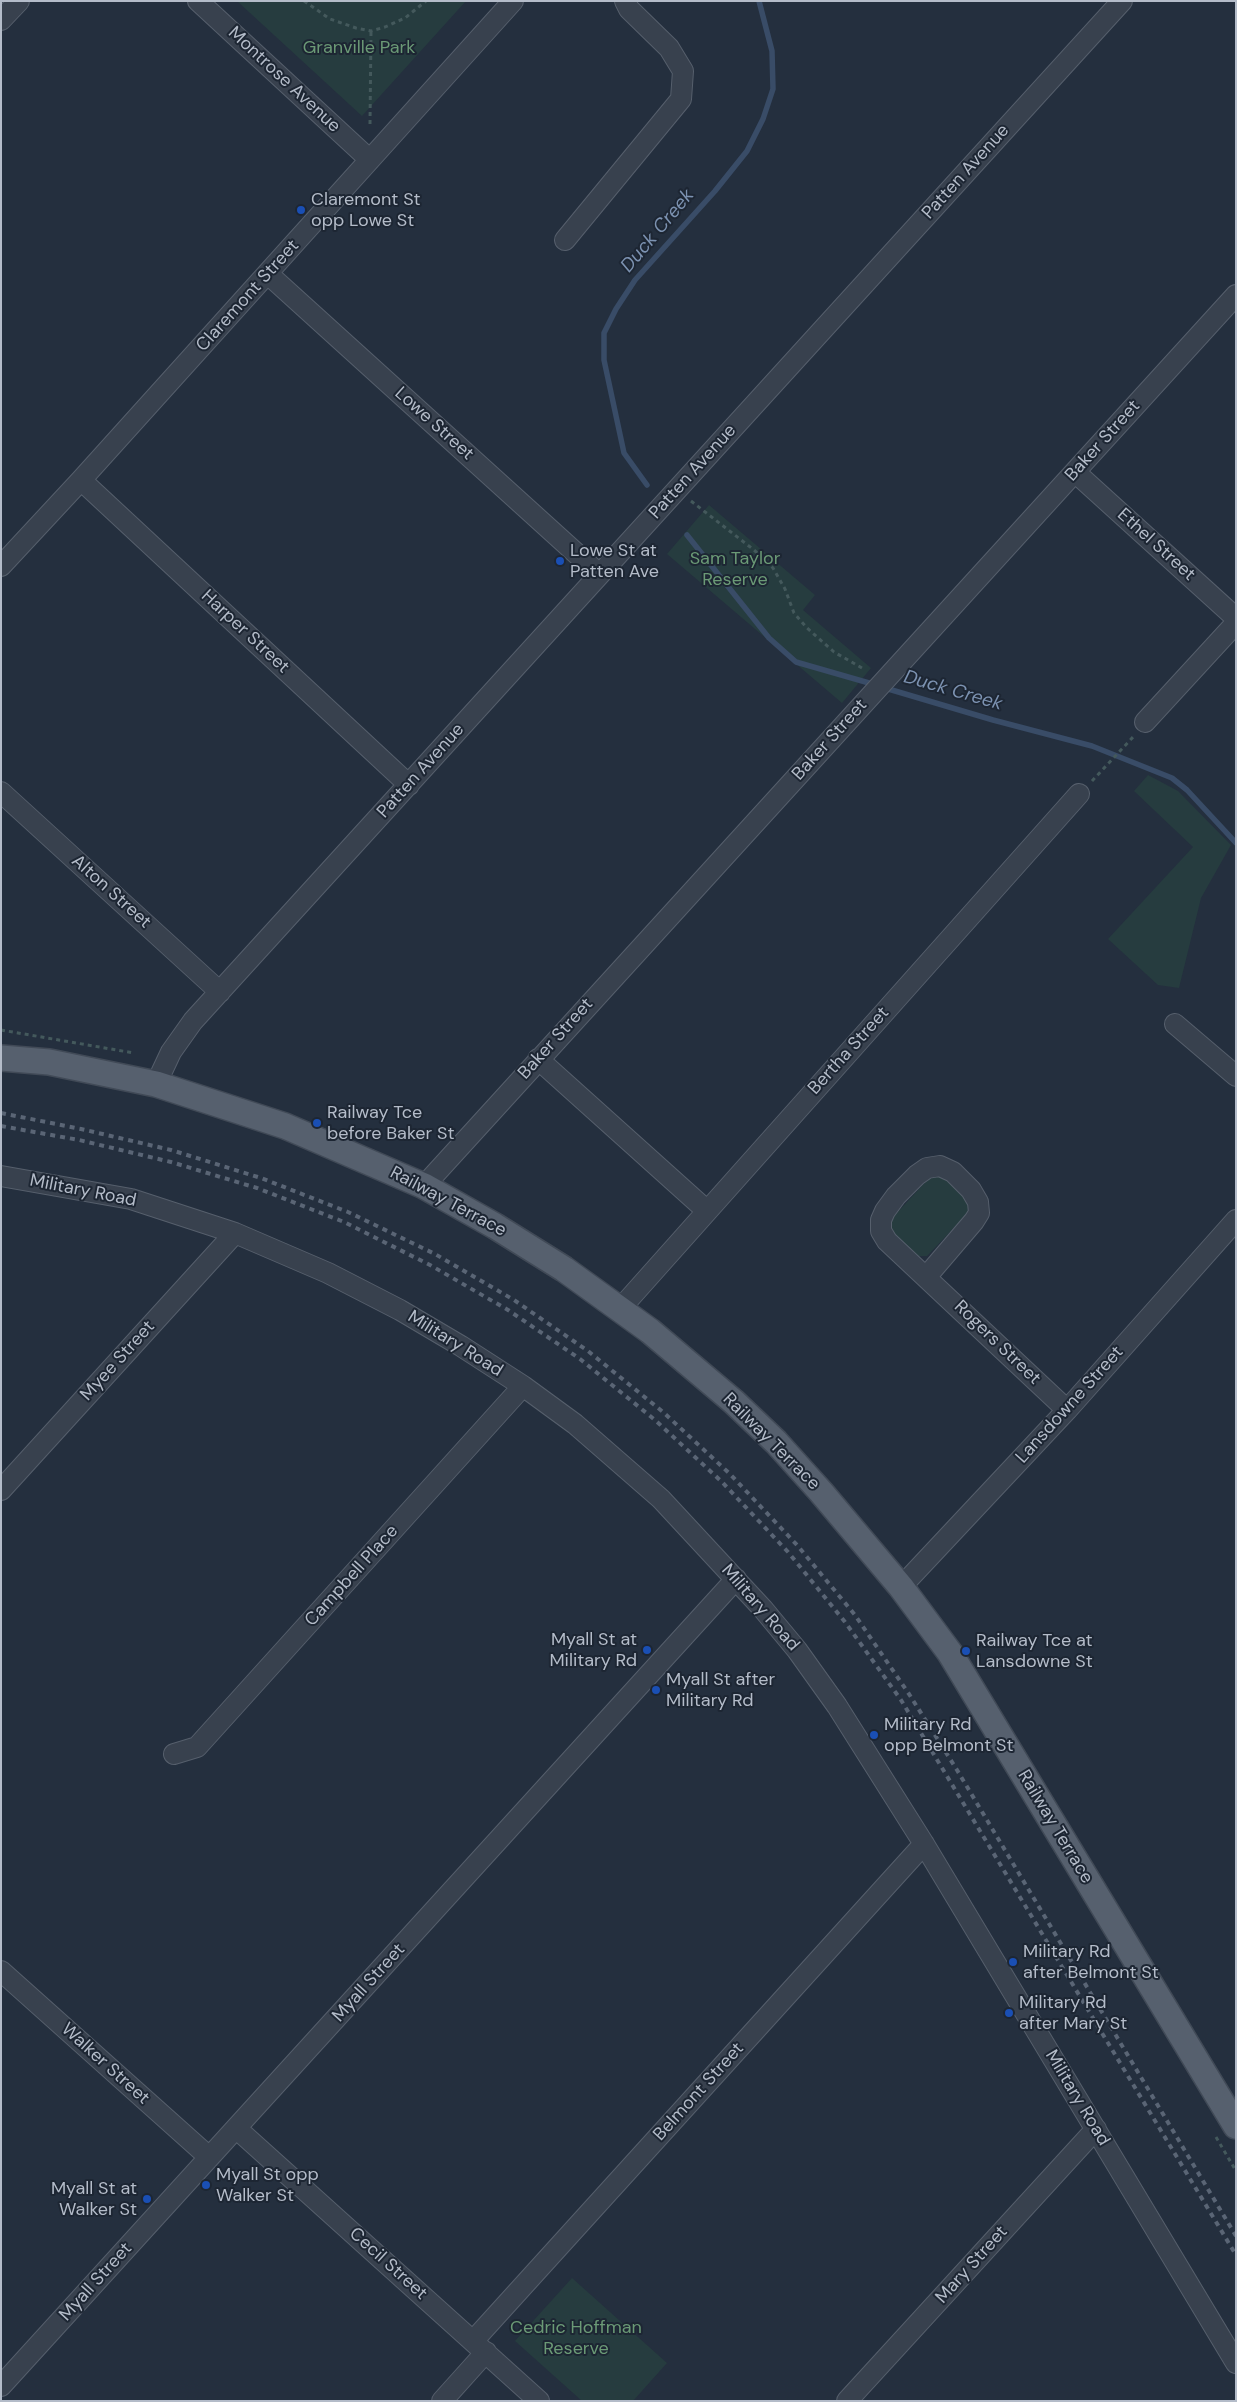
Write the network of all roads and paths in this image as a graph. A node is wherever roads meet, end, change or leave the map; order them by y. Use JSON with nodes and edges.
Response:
{"nodes":[{"id":1,"x":19,"y":1,"type":"edge"},
{"id":2,"x":198,"y":1,"type":"edge"},
{"id":3,"x":304,"y":1,"type":"edge"},
{"id":4,"x":426,"y":1,"type":"edge"},
{"id":5,"x":513,"y":1,"type":"edge"},
{"id":6,"x":625,"y":1,"type":"edge"},
{"id":7,"x":1122,"y":1,"type":"edge"},
{"id":8,"x":1,"y":20,"type":"edge"},
{"id":9,"x":371,"y":30,"type":"junction"},
{"id":10,"x":370,"y":124,"type":"dead end"},
{"id":11,"x":369,"y":159,"type":"junction"},
{"id":12,"x":565,"y":240,"type":"dead end"},
{"id":13,"x":268,"y":274,"type":"junction"},
{"id":14,"x":1236,"y":295,"type":"edge"},
{"id":15,"x":1075,"y":472,"type":"junction"},
{"id":16,"x":81,"y":480,"type":"junction"},
{"id":17,"x":673,"y":495,"type":"junction"},
{"id":18,"x":1,"y":566,"type":"edge"},
{"id":19,"x":599,"y":574,"type":"junction"},
{"id":20,"x":1236,"y":618,"type":"edge"},
{"id":21,"x":1236,"y":623,"type":"edge"},
{"id":22,"x":862,"y":668,"type":"dead end"},
{"id":23,"x":1145,"y":722,"type":"dead end"},
{"id":24,"x":1126,"y":747,"type":"dead end"},
{"id":25,"x":1108,"y":765,"type":"dead end"},
{"id":26,"x":409,"y":784,"type":"junction"},
{"id":27,"x":1,"y":792,"type":"edge"},
{"id":28,"x":1079,"y":794,"type":"dead end"},
{"id":29,"x":220,"y":992,"type":"junction"},
{"id":30,"x":1175,"y":1024,"type":"dead end"},
{"id":31,"x":1,"y":1030,"type":"edge"},
{"id":32,"x":1,"y":1047,"type":"edge"},
{"id":33,"x":134,"y":1053,"type":"dead end"},
{"id":34,"x":1,"y":1058,"type":"edge"},
{"id":35,"x":538,"y":1059,"type":"junction"},
{"id":36,"x":49,"y":1062,"type":"junction"},
{"id":37,"x":1236,"y":1076,"type":"edge"},
{"id":38,"x":156,"y":1084,"type":"junction"},
{"id":39,"x":1,"y":1176,"type":"edge"},
{"id":40,"x":424,"y":1186,"type":"junction"},
{"id":41,"x":706,"y":1210,"type":"junction"},
{"id":42,"x":1236,"y":1220,"type":"edge"},
{"id":43,"x":235,"y":1233,"type":"junction"},
{"id":44,"x":927,"y":1276,"type":"junction"},
{"id":45,"x":620,"y":1309,"type":"junction"},
{"id":46,"x":523,"y":1386,"type":"junction"},
{"id":47,"x":1067,"y":1410,"type":"junction"},
{"id":48,"x":1,"y":1490,"type":"edge"},
{"id":49,"x":736,"y":1579,"type":"junction"},
{"id":50,"x":901,"y":1587,"type":"junction"},
{"id":51,"x":174,"y":1754,"type":"dead end"},
{"id":52,"x":924,"y":1844,"type":"junction"},
{"id":53,"x":1,"y":1971,"type":"edge"},
{"id":54,"x":1236,"y":2126,"type":"edge"},
{"id":55,"x":236,"y":2128,"type":"junction"},
{"id":56,"x":1096,"y":2129,"type":"junction"},
{"id":57,"x":1211,"y":2130,"type":"dead end"},
{"id":58,"x":209,"y":2157,"type":"junction"},
{"id":59,"x":1236,"y":2171,"type":"edge"},
{"id":60,"x":480,"y":2346,"type":"junction"},
{"id":61,"x":1236,"y":2363,"type":"edge"},
{"id":62,"x":1,"y":2386,"type":"edge"},
{"id":63,"x":442,"y":2401,"type":"edge"},
{"id":64,"x":539,"y":2401,"type":"edge"},
{"id":65,"x":847,"y":2401,"type":"edge"}],
"edges":[{"from":1,"to":8,"type":"street"},
{"from":2,"to":11,"type":"street","name":"Montrose Avenue"},
{"from":3,"to":9,"type":"path"},
{"from":4,"to":9,"type":"path"},
{"from":5,"to":11,"type":"street","name":"Claremont Street"},
{"from":6,"to":12,"type":"street"},
{"from":7,"to":17,"type":"street","name":"Patten Avenue"},
{"from":9,"to":10,"type":"path"},
{"from":11,"to":13,"type":"street","name":"Claremont Street"},
{"from":13,"to":16,"type":"street","name":"Claremont Street"},
{"from":13,"to":19,"type":"street","name":"Lowe Street"},
{"from":14,"to":15,"type":"street","name":"Baker Street"},
{"from":15,"to":20,"type":"street","name":"Ethel Street"},
{"from":15,"to":35,"type":"street","name":"Baker Street"},
{"from":16,"to":18,"type":"street","name":"Claremont Street"},
{"from":16,"to":26,"type":"street","name":"Harper Street"},
{"from":17,"to":19,"type":"street","name":"Patten Avenue"},
{"from":17,"to":22,"type":"path"},
{"from":19,"to":26,"type":"street","name":"Patten Avenue"},
{"from":21,"to":23,"type":"street"},
{"from":24,"to":25,"type":"path"},
{"from":26,"to":29,"type":"street","name":"Patten Avenue"},
{"from":27,"to":29,"type":"street","name":"Alton Street"},
{"from":28,"to":41,"type":"street","name":"Bertha Street"},
{"from":29,"to":38,"type":"street","name":"Patten Avenue"},
{"from":30,"to":37,"type":"street"},
{"from":31,"to":33,"type":"path"},
{"from":32,"to":36,"type":"main road","name":"Railway Terrace"},
{"from":34,"to":36,"type":"main road","name":"Railway Terrace"},
{"from":35,"to":40,"type":"street","name":"Baker Street"},
{"from":35,"to":41,"type":"street"},
{"from":36,"to":38,"type":"main road","name":"Railway Terrace"},
{"from":38,"to":40,"type":"main road","name":"Railway Terrace"},
{"from":39,"to":43,"type":"street","name":"Military Road"},
{"from":40,"to":45,"type":"main road","name":"Railway Terrace"},
{"from":41,"to":45,"type":"street","name":"Bertha Street"},
{"from":42,"to":47,"type":"street","name":"Lansdowne Street"},
{"from":43,"to":46,"type":"street","name":"Military Road"},
{"from":43,"to":48,"type":"street","name":"Myee Street"},
{"from":44,"to":44,"type":"street","name":"Rogers Street"},
{"from":44,"to":47,"type":"street","name":"Rogers Street"},
{"from":45,"to":50,"type":"main road","name":"Railway Terrace"},
{"from":46,"to":49,"type":"street","name":"Military Road"},
{"from":46,"to":51,"type":"street","name":"Campbell Place"},
{"from":47,"to":50,"type":"street","name":"Lansdowne Street"},
{"from":49,"to":52,"type":"street","name":"Military Road"},
{"from":49,"to":55,"type":"street","name":"Myall Street"},
{"from":50,"to":54,"type":"main road","name":"Railway Terrace"},
{"from":52,"to":56,"type":"street","name":"Military Road"},
{"from":52,"to":60,"type":"street","name":"Belmont Street"},
{"from":53,"to":58,"type":"street","name":"Walker Street"},
{"from":55,"to":58,"type":"street","name":"Myall Street"},
{"from":55,"to":60,"type":"street","name":"Cecil Street"},
{"from":56,"to":61,"type":"street","name":"Military Road"},
{"from":56,"to":65,"type":"street","name":"Mary Street"},
{"from":57,"to":59,"type":"path"},
{"from":58,"to":62,"type":"street","name":"Myall Street"},
{"from":60,"to":63,"type":"street","name":"Belmont Street"},
{"from":60,"to":64,"type":"street","name":"Cecil Street"}]}
